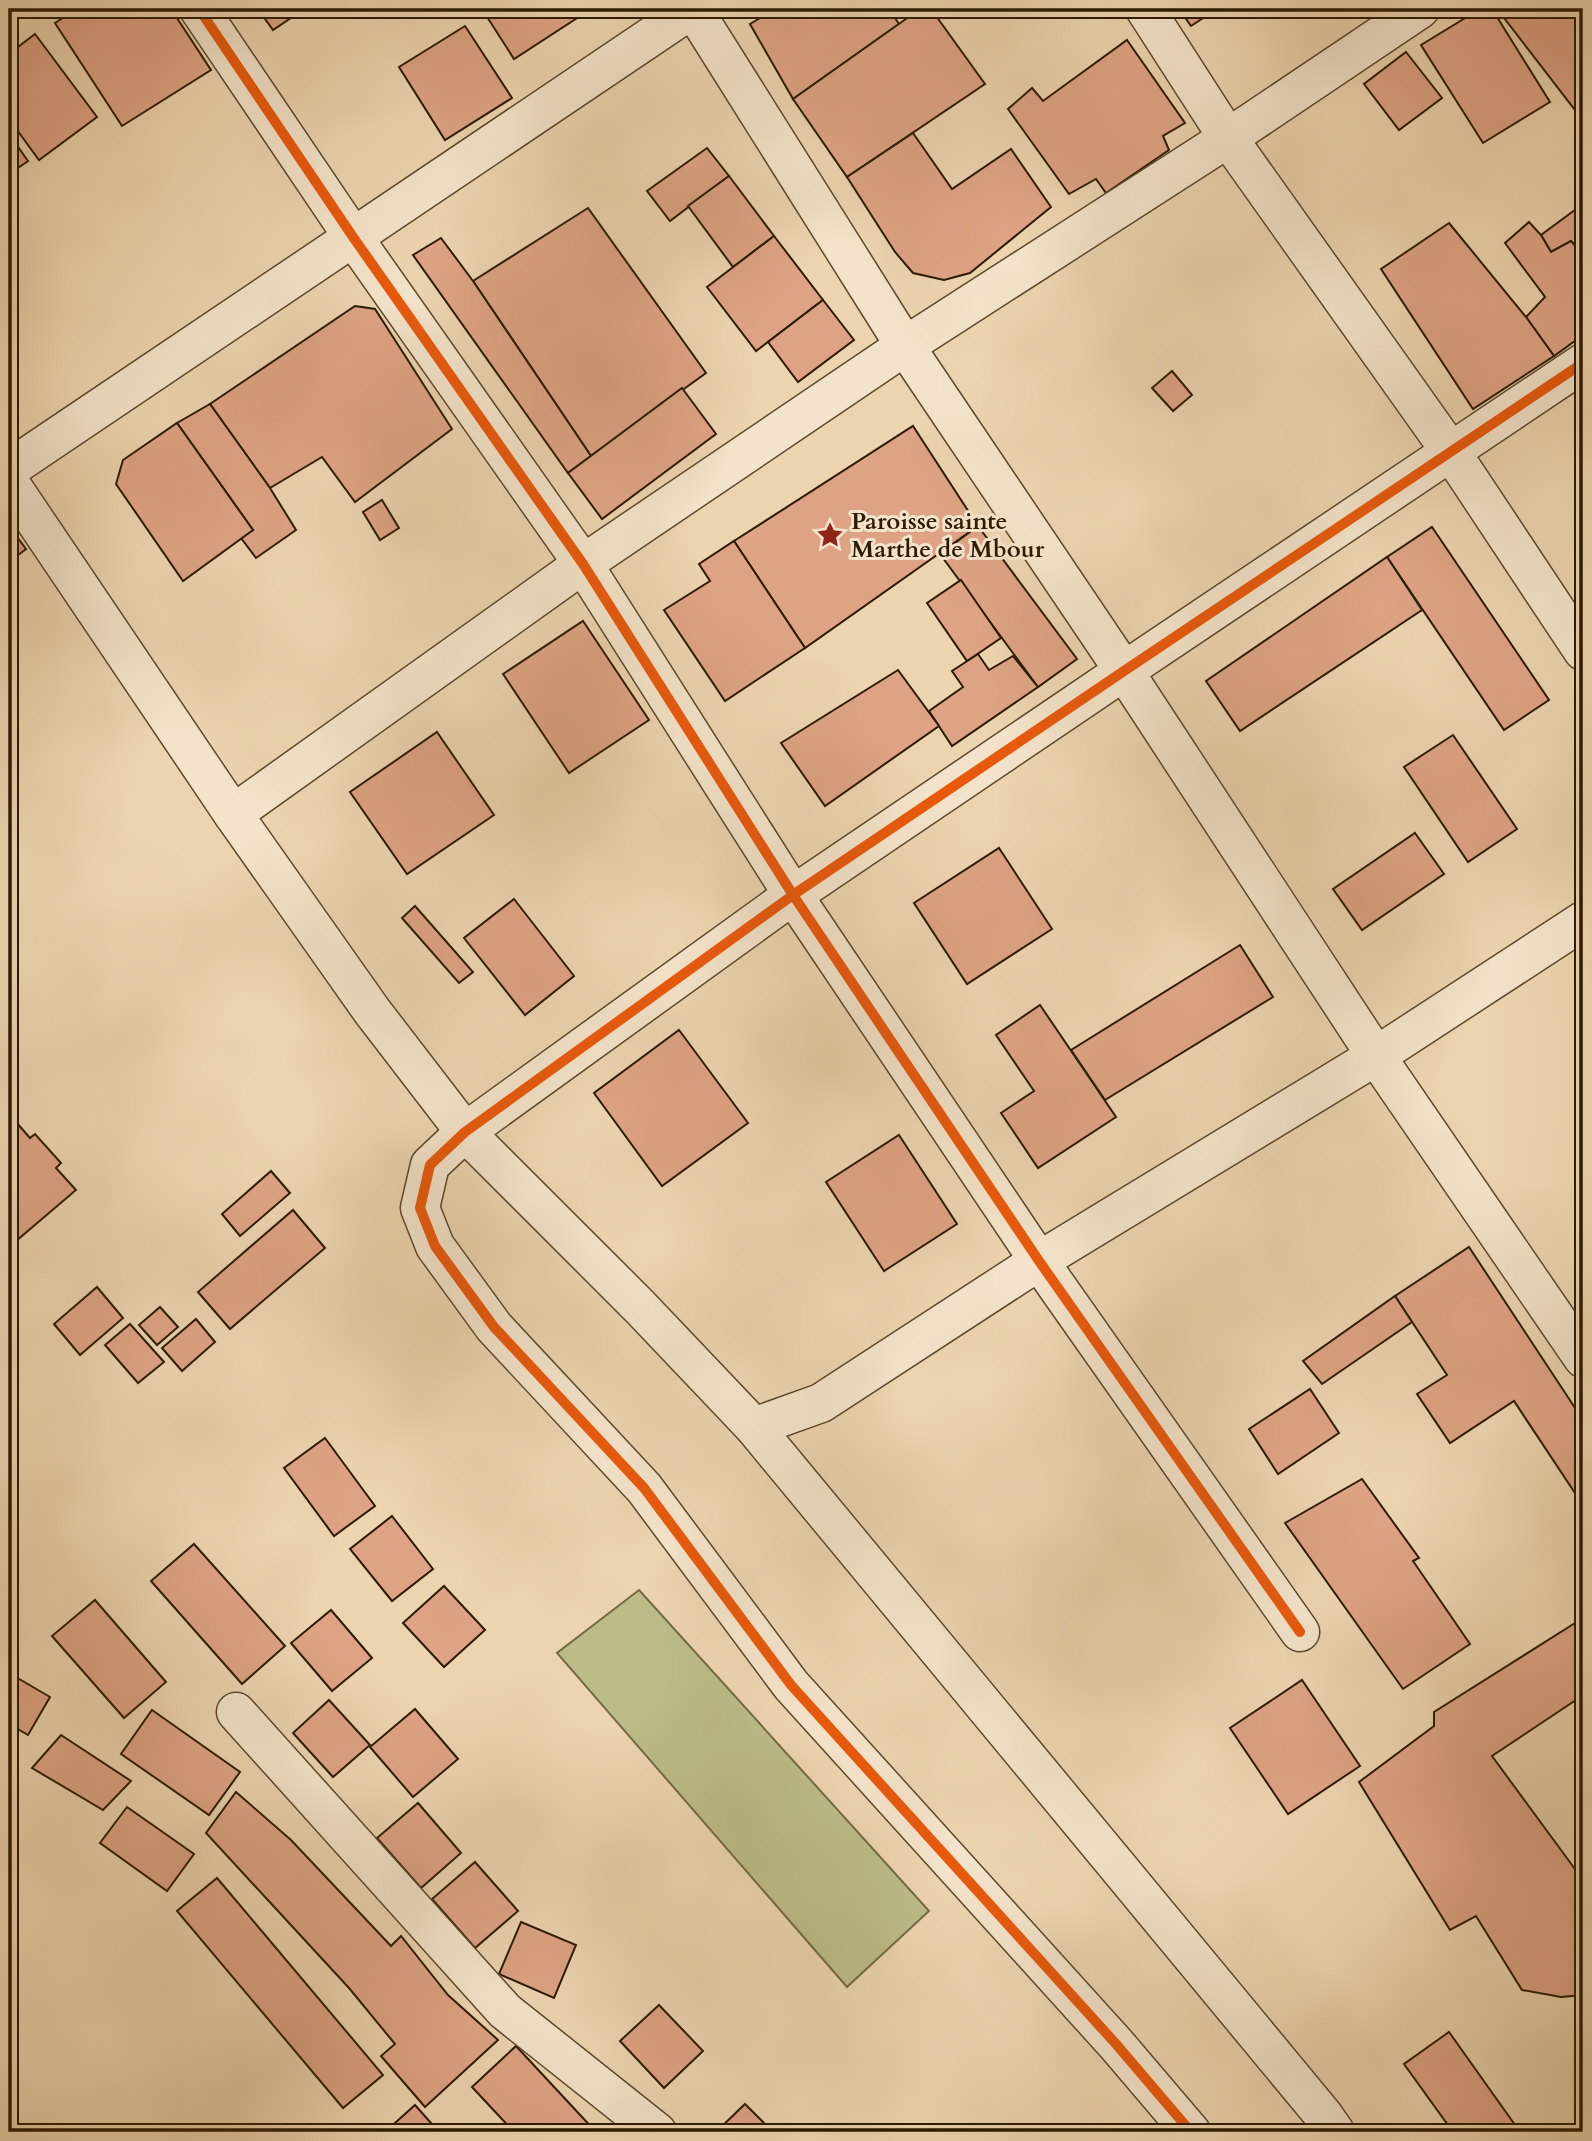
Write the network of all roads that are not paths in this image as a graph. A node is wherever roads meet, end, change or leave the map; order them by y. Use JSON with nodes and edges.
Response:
{"nodes":[{"id":1,"x":200,"y":9,"type":"edge"},
{"id":2,"x":692,"y":9,"type":"edge"},
{"id":3,"x":1145,"y":9,"type":"edge"},
{"id":4,"x":1420,"y":9,"type":"edge"},
{"id":5,"x":1228,"y":138,"type":"junction"},
{"id":6,"x":353,"y":237,"type":"junction"},
{"id":7,"x":905,"y":346,"type":"junction"},
{"id":8,"x":1583,"y":363,"type":"edge"},
{"id":9,"x":1451,"y":452,"type":"junction"},
{"id":10,"x":9,"y":469,"type":"edge"},
{"id":11,"x":9,"y":482,"type":"edge"},
{"id":12,"x":583,"y":564,"type":"junction"},
{"id":13,"x":1583,"y":650,"type":"edge"},
{"id":14,"x":1124,"y":670,"type":"junction"},
{"id":15,"x":233,"y":814,"type":"junction"},
{"id":16,"x":793,"y":895,"type":"junction"},
{"id":17,"x":1583,"y":921,"type":"edge"},
{"id":18,"x":1376,"y":1056,"type":"junction"},
{"id":19,"x":464,"y":1132,"type":"junction"},
{"id":20,"x":1039,"y":1261,"type":"junction"},
{"id":21,"x":1583,"y":1358,"type":"edge"},
{"id":22,"x":754,"y":1427,"type":"junction"},
{"id":23,"x":1300,"y":1632,"type":"dead end"},
{"id":24,"x":236,"y":1712,"type":"dead end"},
{"id":25,"x":657,"y":2132,"type":"edge"},
{"id":26,"x":1191,"y":2132,"type":"edge"},
{"id":27,"x":1335,"y":2132,"type":"edge"}],
"edges":[{"from":1,"to":6,"type":"street"},
{"from":2,"to":6,"type":"street"},
{"from":2,"to":7,"type":"street"},
{"from":3,"to":5,"type":"street"},
{"from":4,"to":5,"type":"street"},
{"from":5,"to":7,"type":"street"},
{"from":5,"to":9,"type":"street"},
{"from":6,"to":10,"type":"street"},
{"from":6,"to":12,"type":"street"},
{"from":7,"to":12,"type":"street"},
{"from":7,"to":14,"type":"street"},
{"from":8,"to":9,"type":"street"},
{"from":9,"to":13,"type":"street"},
{"from":9,"to":14,"type":"street"},
{"from":11,"to":15,"type":"street"},
{"from":12,"to":15,"type":"street"},
{"from":12,"to":16,"type":"street"},
{"from":14,"to":16,"type":"street"},
{"from":14,"to":18,"type":"street"},
{"from":15,"to":19,"type":"street"},
{"from":16,"to":19,"type":"street"},
{"from":16,"to":20,"type":"street"},
{"from":17,"to":18,"type":"street"},
{"from":18,"to":20,"type":"street"},
{"from":18,"to":21,"type":"street"},
{"from":19,"to":22,"type":"street"},
{"from":19,"to":26,"type":"street"},
{"from":20,"to":22,"type":"street"},
{"from":20,"to":23,"type":"street"},
{"from":22,"to":27,"type":"street"},
{"from":24,"to":25,"type":"street"}]}
